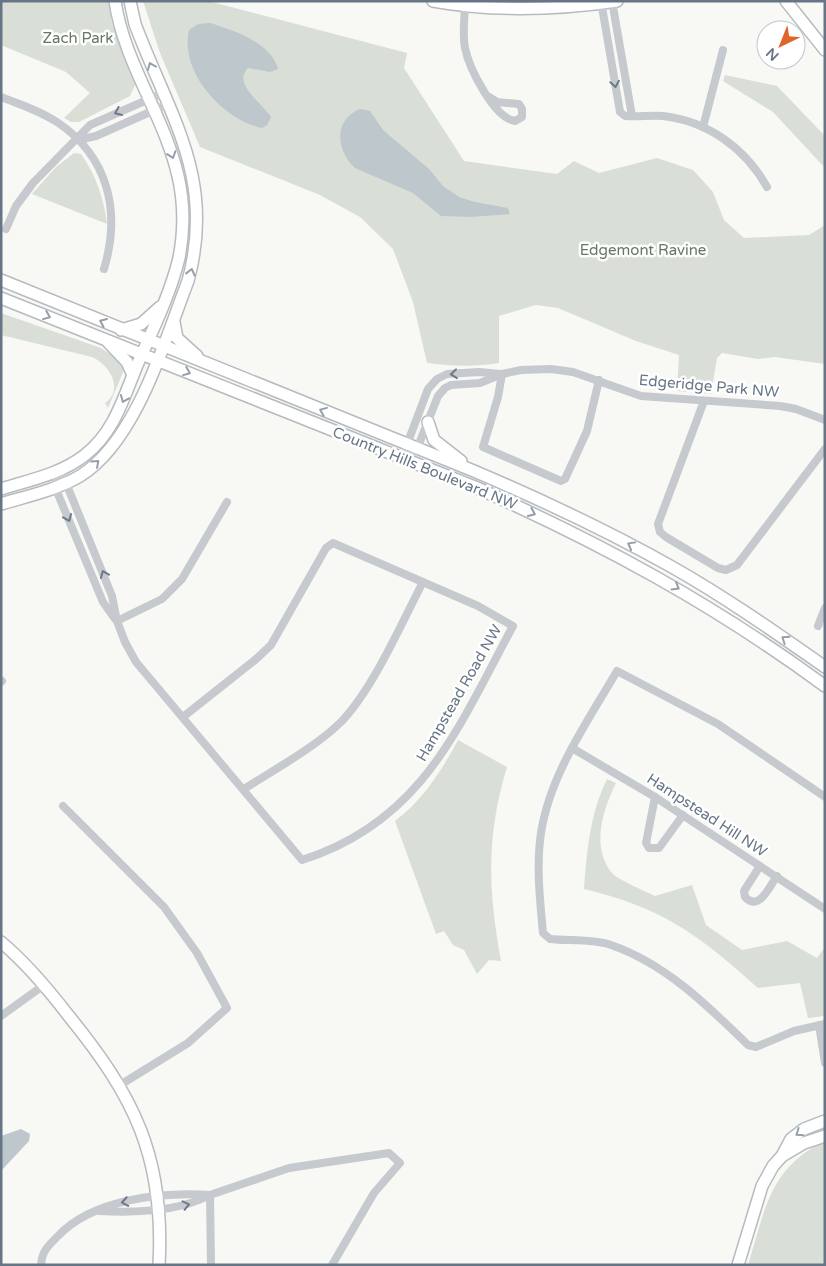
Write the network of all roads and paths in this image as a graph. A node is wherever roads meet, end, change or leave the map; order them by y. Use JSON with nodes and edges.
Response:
{"nodes":[{"id":1,"x":115,"y":1,"type":"edge"},
{"id":2,"x":130,"y":1,"type":"edge"},
{"id":3,"x":433,"y":1,"type":"edge"},
{"id":4,"x":786,"y":1,"type":"edge"},
{"id":5,"x":609,"y":2,"type":"edge"},
{"id":6,"x":465,"y":3,"type":"edge"},
{"id":7,"x":724,"y":50,"type":"dead end"},
{"id":8,"x":825,"y":50,"type":"edge"},
{"id":9,"x":622,"y":56,"type":"junction"},
{"id":10,"x":610,"y":58,"type":"junction"},
{"id":11,"x":1,"y":97,"type":"edge"},
{"id":12,"x":488,"y":97,"type":"dead end"},
{"id":13,"x":165,"y":98,"type":"junction"},
{"id":14,"x":152,"y":104,"type":"junction"},
{"id":15,"x":632,"y":116,"type":"junction"},
{"id":16,"x":703,"y":128,"type":"junction"},
{"id":17,"x":78,"y":140,"type":"junction"},
{"id":18,"x":767,"y":187,"type":"dead end"},
{"id":19,"x":6,"y":229,"type":"dead end"},
{"id":20,"x":104,"y":269,"type":"dead end"},
{"id":21,"x":1,"y":280,"type":"edge"},
{"id":22,"x":1,"y":298,"type":"edge"},
{"id":23,"x":163,"y":304,"type":"junction"},
{"id":24,"x":174,"y":317,"type":"junction"},
{"id":25,"x":121,"y":330,"type":"junction"},
{"id":26,"x":103,"y":338,"type":"junction"},
{"id":27,"x":148,"y":341,"type":"junction"},
{"id":28,"x":162,"y":346,"type":"junction"},
{"id":29,"x":142,"y":354,"type":"junction"},
{"id":30,"x":157,"y":360,"type":"junction"},
{"id":31,"x":205,"y":364,"type":"junction"},
{"id":32,"x":133,"y":374,"type":"junction"},
{"id":33,"x":502,"y":374,"type":"junction"},
{"id":34,"x":599,"y":380,"type":"junction"},
{"id":35,"x":704,"y":401,"type":"junction"},
{"id":36,"x":825,"y":420,"type":"edge"},
{"id":37,"x":428,"y":422,"type":"junction"},
{"id":38,"x":411,"y":446,"type":"junction"},
{"id":39,"x":825,"y":449,"type":"edge"},
{"id":40,"x":405,"y":459,"type":"junction"},
{"id":41,"x":474,"y":471,"type":"junction"},
{"id":42,"x":57,"y":472,"type":"junction"},
{"id":43,"x":66,"y":484,"type":"junction"},
{"id":44,"x":55,"y":487,"type":"junction"},
{"id":45,"x":1,"y":489,"type":"edge"},
{"id":46,"x":227,"y":502,"type":"dead end"},
{"id":47,"x":1,"y":504,"type":"edge"},
{"id":48,"x":423,"y":582,"type":"junction"},
{"id":49,"x":825,"y":608,"type":"edge"},
{"id":50,"x":117,"y":621,"type":"junction"},
{"id":51,"x":818,"y":626,"type":"dead end"},
{"id":52,"x":825,"y":667,"type":"edge"},
{"id":53,"x":825,"y":686,"type":"edge"},
{"id":54,"x":183,"y":717,"type":"junction"},
{"id":55,"x":572,"y":748,"type":"junction"},
{"id":56,"x":244,"y":789,"type":"junction"},
{"id":57,"x":655,"y":797,"type":"junction"},
{"id":58,"x":825,"y":797,"type":"edge"},
{"id":59,"x":63,"y":806,"type":"dead end"},
{"id":60,"x":683,"y":815,"type":"junction"},
{"id":61,"x":760,"y":866,"type":"junction"},
{"id":62,"x":777,"y":876,"type":"junction"},
{"id":63,"x":825,"y":909,"type":"edge"},
{"id":64,"x":1,"y":942,"type":"edge"},
{"id":65,"x":44,"y":985,"type":"junction"},
{"id":66,"x":1,"y":1016,"type":"edge"},
{"id":67,"x":822,"y":1025,"type":"edge"},
{"id":68,"x":825,"y":1063,"type":"edge"},
{"id":69,"x":120,"y":1085,"type":"junction"},
{"id":70,"x":825,"y":1121,"type":"edge"},
{"id":71,"x":825,"y":1136,"type":"edge"},
{"id":72,"x":782,"y":1156,"type":"junction"},
{"id":73,"x":210,"y":1195,"type":"junction"},
{"id":74,"x":159,"y":1203,"type":"junction"},
{"id":75,"x":41,"y":1265,"type":"edge"},
{"id":76,"x":159,"y":1265,"type":"edge"},
{"id":77,"x":211,"y":1265,"type":"edge"},
{"id":78,"x":332,"y":1265,"type":"edge"},
{"id":79,"x":738,"y":1265,"type":"edge"}],
"edges":[{"from":1,"to":14,"type":"main road"},
{"from":13,"to":2,"type":"main road","one_way":true},
{"from":3,"to":6,"type":"main road"},
{"from":4,"to":8,"type":"main road"},
{"from":5,"to":6,"type":"main road"},
{"from":5,"to":9,"type":"street"},
{"from":5,"to":10,"type":"street"},
{"from":6,"to":12,"type":"street"},
{"from":7,"to":16,"type":"street"},
{"from":9,"to":10,"type":"street"},
{"from":9,"to":15,"type":"street"},
{"from":10,"to":15,"type":"street","one_way":true},
{"from":11,"to":17,"type":"street"},
{"from":13,"to":14,"type":"street"},
{"from":13,"to":14,"type":"street"},
{"from":24,"to":13,"type":"main road","one_way":true},
{"from":14,"to":17,"type":"street"},
{"from":14,"to":17,"type":"street","one_way":true},
{"from":14,"to":23,"type":"main road","one_way":true},
{"from":15,"to":16,"type":"street"},
{"from":16,"to":18,"type":"street"},
{"from":17,"to":19,"type":"street"},
{"from":17,"to":20,"type":"street"},
{"from":25,"to":21,"type":"main road","name":"Country Hills Boulevard NW","one_way":true},
{"from":22,"to":26,"type":"main road","name":"Country Hills Boulevard NW","one_way":true},
{"from":23,"to":25,"type":"main road"},
{"from":23,"to":27,"type":"main road"},
{"from":24,"to":28,"type":"main road"},
{"from":24,"to":31,"type":"main road"},
{"from":25,"to":27,"type":"main road","name":"Country Hills Boulevard NW"},
{"from":26,"to":29,"type":"main road","name":"Country Hills Boulevard NW"},
{"from":26,"to":32,"type":"main road"},
{"from":27,"to":28,"type":"main road","name":"Country Hills Boulevard NW"},
{"from":27,"to":29,"type":"main road"},
{"from":28,"to":30,"type":"main road"},
{"from":28,"to":31,"type":"main road","name":"Country Hills Boulevard NW"},
{"from":29,"to":30,"type":"main road","name":"Country Hills Boulevard NW"},
{"from":29,"to":32,"type":"main road"},
{"from":30,"to":40,"type":"main road","name":"Country Hills Boulevard NW","one_way":true},
{"from":43,"to":30,"type":"main road","one_way":true},
{"from":38,"to":31,"type":"main road","name":"Country Hills Boulevard NW","one_way":true},
{"from":32,"to":42,"type":"main road","one_way":true},
{"from":33,"to":34,"type":"street","name":"Edgeridge Park NW"},
{"from":33,"to":34,"type":"street"},
{"from":33,"to":37,"type":"street","name":"Edgeridge Park NW"},
{"from":33,"to":38,"type":"street","name":"Edgeridge Park NW","one_way":true},
{"from":34,"to":35,"type":"street","name":"Edgeridge Park NW"},
{"from":35,"to":36,"type":"street","name":"Edgeridge Park NW"},
{"from":35,"to":39,"type":"street"},
{"from":37,"to":38,"type":"street","name":"Edgeridge Park NW"},
{"from":37,"to":41,"type":"main road"},
{"from":38,"to":40,"type":"street","name":"Edgeridge Park NW"},
{"from":38,"to":41,"type":"main road","name":"Country Hills Boulevard NW"},
{"from":40,"to":53,"type":"main road","name":"Country Hills Boulevard NW","one_way":true},
{"from":52,"to":41,"type":"main road","name":"Country Hills Boulevard NW","one_way":true},
{"from":42,"to":43,"type":"street","name":"Hampstead Road NW"},
{"from":42,"to":44,"type":"street"},
{"from":42,"to":45,"type":"main road"},
{"from":43,"to":44,"type":"main road"},
{"from":50,"to":43,"type":"street","name":"Hampstead Road NW","one_way":true},
{"from":44,"to":47,"type":"main road"},
{"from":44,"to":50,"type":"street","name":"Hampstead Road NW","one_way":true},
{"from":46,"to":50,"type":"street"},
{"from":48,"to":54,"type":"street","name":"Hampstead Road NW"},
{"from":48,"to":56,"type":"street"},
{"from":48,"to":56,"type":"street","name":"Hampstead Road NW"},
{"from":49,"to":51,"type":"street"},
{"from":50,"to":54,"type":"street","name":"Hampstead Road NW"},
{"from":54,"to":56,"type":"street","name":"Hampstead Road NW"},
{"from":55,"to":57,"type":"street","name":"Hampstead Hill NW"},
{"from":55,"to":58,"type":"street"},
{"from":55,"to":67,"type":"street"},
{"from":57,"to":60,"type":"street","name":"Hampstead Hill NW"},
{"from":57,"to":60,"type":"street"},
{"from":59,"to":69,"type":"street"},
{"from":60,"to":61,"type":"street","name":"Hampstead Hill NW"},
{"from":61,"to":62,"type":"street","name":"Hampstead Hill NW"},
{"from":61,"to":62,"type":"street"},
{"from":62,"to":63,"type":"street","name":"Hampstead Hill NW"},
{"from":64,"to":65,"type":"main road"},
{"from":65,"to":66,"type":"street"},
{"from":65,"to":69,"type":"main road"},
{"from":67,"to":68,"type":"street"},
{"from":69,"to":74,"type":"main road"},
{"from":70,"to":72,"type":"main road","one_way":true},
{"from":71,"to":72,"type":"main road"},
{"from":72,"to":79,"type":"main road"},
{"from":73,"to":74,"type":"street"},
{"from":74,"to":73,"type":"street","one_way":true},
{"from":73,"to":77,"type":"street"},
{"from":73,"to":78,"type":"street"},
{"from":74,"to":75,"type":"street"},
{"from":74,"to":76,"type":"main road"}]}
